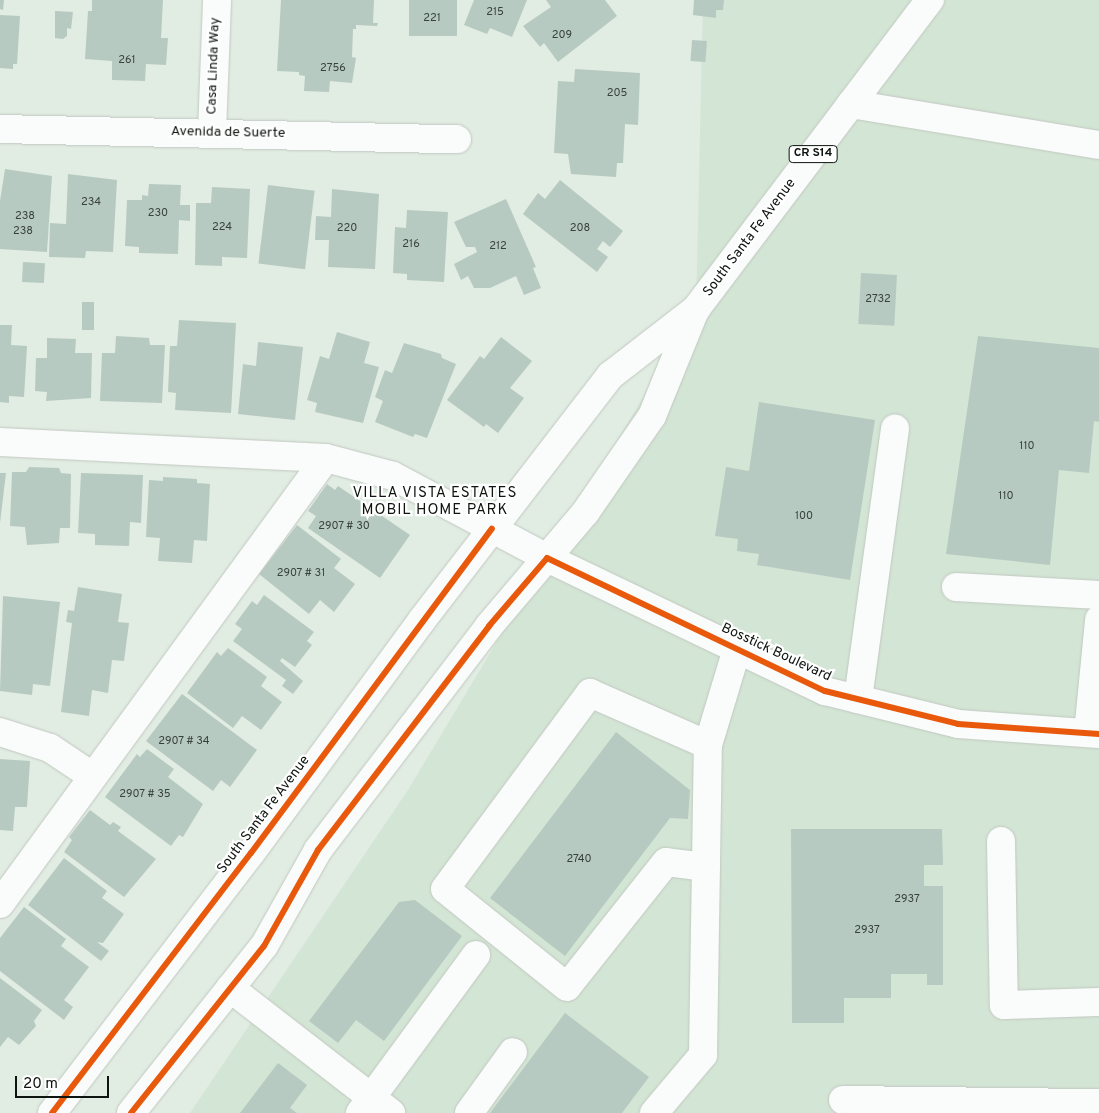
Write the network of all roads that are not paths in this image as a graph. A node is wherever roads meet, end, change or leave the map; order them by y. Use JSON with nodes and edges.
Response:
{"nodes":[{"id":1,"x":217,"y":0,"type":"edge"},
{"id":2,"x":930,"y":0,"type":"edge"},
{"id":3,"x":851,"y":104,"type":"junction"},
{"id":4,"x":0,"y":129,"type":"edge"},
{"id":5,"x":212,"y":132,"type":"junction"},
{"id":6,"x":457,"y":139,"type":"dead end"},
{"id":7,"x":1099,"y":145,"type":"edge"},
{"id":8,"x":696,"y":309,"type":"junction"},
{"id":9,"x":895,"y":429,"type":"dead end"},
{"id":10,"x":0,"y":442,"type":"edge"},
{"id":11,"x":326,"y":458,"type":"junction"},
{"id":12,"x":492,"y":529,"type":"junction"},
{"id":13,"x":547,"y":558,"type":"junction"},
{"id":14,"x":956,"y":587,"type":"dead end"},
{"id":15,"x":1099,"y":595,"type":"edge"},
{"id":16,"x":1099,"y":620,"type":"edge"},
{"id":17,"x":737,"y":649,"type":"junction"},
{"id":18,"x":858,"y":699,"type":"junction"},
{"id":19,"x":0,"y":732,"type":"edge"},
{"id":20,"x":1094,"y":733,"type":"edge"},
{"id":21,"x":708,"y":745,"type":"junction"},
{"id":22,"x":92,"y":776,"type":"junction"},
{"id":23,"x":1001,"y":841,"type":"dead end"},
{"id":24,"x":706,"y":867,"type":"junction"},
{"id":25,"x":0,"y":904,"type":"edge"},
{"id":26,"x":476,"y":955,"type":"dead end"},
{"id":27,"x":230,"y":988,"type":"junction"},
{"id":28,"x":1099,"y":1002,"type":"edge"},
{"id":29,"x":514,"y":1052,"type":"dead end"},
{"id":30,"x":843,"y":1100,"type":"dead end"},
{"id":31,"x":1099,"y":1102,"type":"edge"},
{"id":32,"x":374,"y":1108,"type":"edge"},
{"id":33,"x":52,"y":1113,"type":"edge"},
{"id":34,"x":131,"y":1113,"type":"edge"},
{"id":35,"x":469,"y":1113,"type":"edge"},
{"id":36,"x":654,"y":1113,"type":"edge"}],
"edges":[{"from":1,"to":5,"type":"main road","name":"Casa Linda Way"},
{"from":2,"to":3,"type":"main road","name":"South Santa Fe Avenue","number":"CR S14"},
{"from":3,"to":7,"type":"main road"},
{"from":3,"to":8,"type":"main road","name":"South Santa Fe Avenue","number":"CR S14"},
{"from":4,"to":5,"type":"main road","name":"Avenida de Suerte"},
{"from":5,"to":6,"type":"main road","name":"Avenida de Suerte"},
{"from":8,"to":12,"type":"main road","name":"South Santa Fe Avenue","number":"CR S14"},
{"from":8,"to":13,"type":"main road","name":"South Santa Fe Avenue","number":"CR S14"},
{"from":9,"to":18,"type":"main road"},
{"from":10,"to":11,"type":"main road","name":"Bosstick Boulevard"},
{"from":11,"to":12,"type":"main road","name":"Bosstick Boulevard"},
{"from":11,"to":22,"type":"main road"},
{"from":12,"to":13,"type":"main road","name":"Bosstick Boulevard"},
{"from":12,"to":33,"type":"main road","name":"South Santa Fe Avenue","number":"CR S14"},
{"from":13,"to":17,"type":"main road","name":"Bosstick Boulevard"},
{"from":13,"to":27,"type":"main road","name":"South Santa Fe Avenue","number":"CR S14"},
{"from":14,"to":15,"type":"main road"},
{"from":16,"to":20,"type":"main road"},
{"from":17,"to":18,"type":"main road","name":"Bosstick Boulevard"},
{"from":17,"to":21,"type":"main road"},
{"from":18,"to":20,"type":"main road","name":"Bosstick Boulevard"},
{"from":19,"to":22,"type":"main road"},
{"from":21,"to":24,"type":"main road"},
{"from":21,"to":24,"type":"main road"},
{"from":22,"to":25,"type":"main road"},
{"from":23,"to":28,"type":"main road"},
{"from":24,"to":36,"type":"main road"},
{"from":26,"to":32,"type":"main road"},
{"from":27,"to":32,"type":"main road"},
{"from":27,"to":34,"type":"main road","name":"South Santa Fe Avenue","number":"CR S14"},
{"from":29,"to":35,"type":"main road"},
{"from":30,"to":31,"type":"main road"}]}
